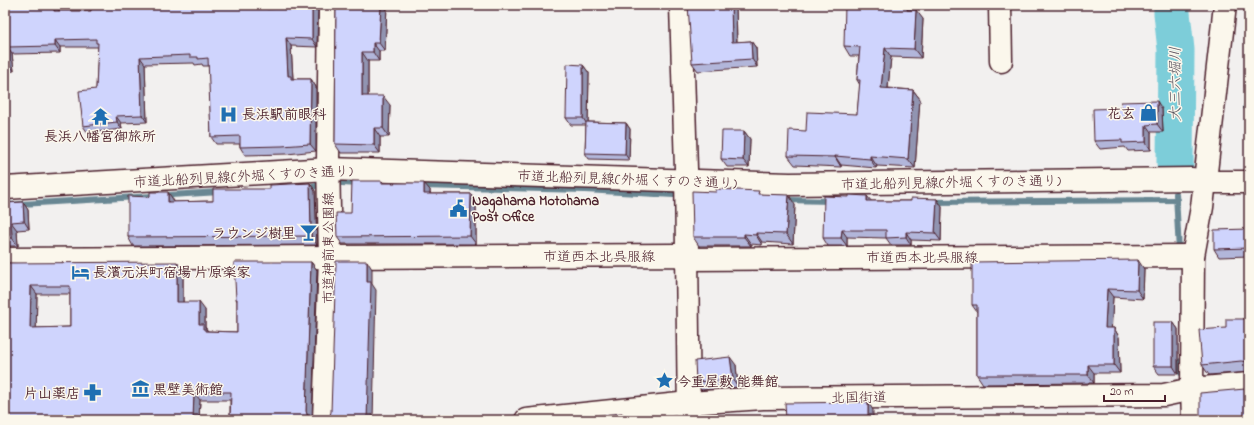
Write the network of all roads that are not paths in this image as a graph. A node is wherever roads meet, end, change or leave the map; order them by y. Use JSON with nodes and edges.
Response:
{"nodes":[{"id":1,"x":330,"y":5,"type":"edge"},
{"id":2,"x":681,"y":5,"type":"edge"},
{"id":3,"x":1000,"y":5,"type":"edge"},
{"id":4,"x":1225,"y":5,"type":"edge"},
{"id":5,"x":1001,"y":61,"type":"dead end"},
{"id":6,"x":329,"y":169,"type":"junction"},
{"id":7,"x":686,"y":181,"type":"junction"},
{"id":8,"x":1205,"y":182,"type":"junction"},
{"id":9,"x":1249,"y":182,"type":"edge"},
{"id":10,"x":5,"y":188,"type":"edge"},
{"id":11,"x":1193,"y":256,"type":"junction"},
{"id":12,"x":330,"y":258,"type":"junction"},
{"id":13,"x":5,"y":259,"type":"edge"},
{"id":14,"x":687,"y":259,"type":"junction"},
{"id":15,"x":1249,"y":384,"type":"edge"},
{"id":16,"x":1192,"y":389,"type":"junction"},
{"id":17,"x":689,"y":412,"type":"edge"},
{"id":18,"x":324,"y":420,"type":"edge"},
{"id":19,"x":526,"y":420,"type":"edge"},
{"id":20,"x":1193,"y":420,"type":"edge"}],
"edges":[{"from":1,"to":6,"type":"street","name":"市道神前東公園線"},
{"from":2,"to":7,"type":"street"},
{"from":3,"to":5,"type":"street"},
{"from":4,"to":8,"type":"street"},
{"from":6,"to":7,"type":"street","name":"市道北船列見線(外堀くすのき通り)"},
{"from":6,"to":10,"type":"street","name":"市道北船列見線(外堀くすのき通り)"},
{"from":6,"to":12,"type":"street","name":"市道神前東公園線"},
{"from":7,"to":8,"type":"street","name":"市道北船列見線(外堀くすのき通り)"},
{"from":7,"to":14,"type":"street"},
{"from":8,"to":9,"type":"street","name":"市道北船列見線(外堀くすのき通り)"},
{"from":8,"to":11,"type":"street"},
{"from":11,"to":14,"type":"street","name":"市道西本北呉服線"},
{"from":11,"to":16,"type":"street"},
{"from":12,"to":13,"type":"street","name":"市道西本北呉服線"},
{"from":12,"to":14,"type":"street","name":"市道西本北呉服線"},
{"from":12,"to":18,"type":"street","name":"市道神前東公園線"},
{"from":14,"to":17,"type":"street"},
{"from":15,"to":16,"type":"street","name":"北国街道"},
{"from":16,"to":17,"type":"street","name":"北国街道"},
{"from":16,"to":20,"type":"street"},
{"from":17,"to":19,"type":"street","name":"北国街道"}]}
